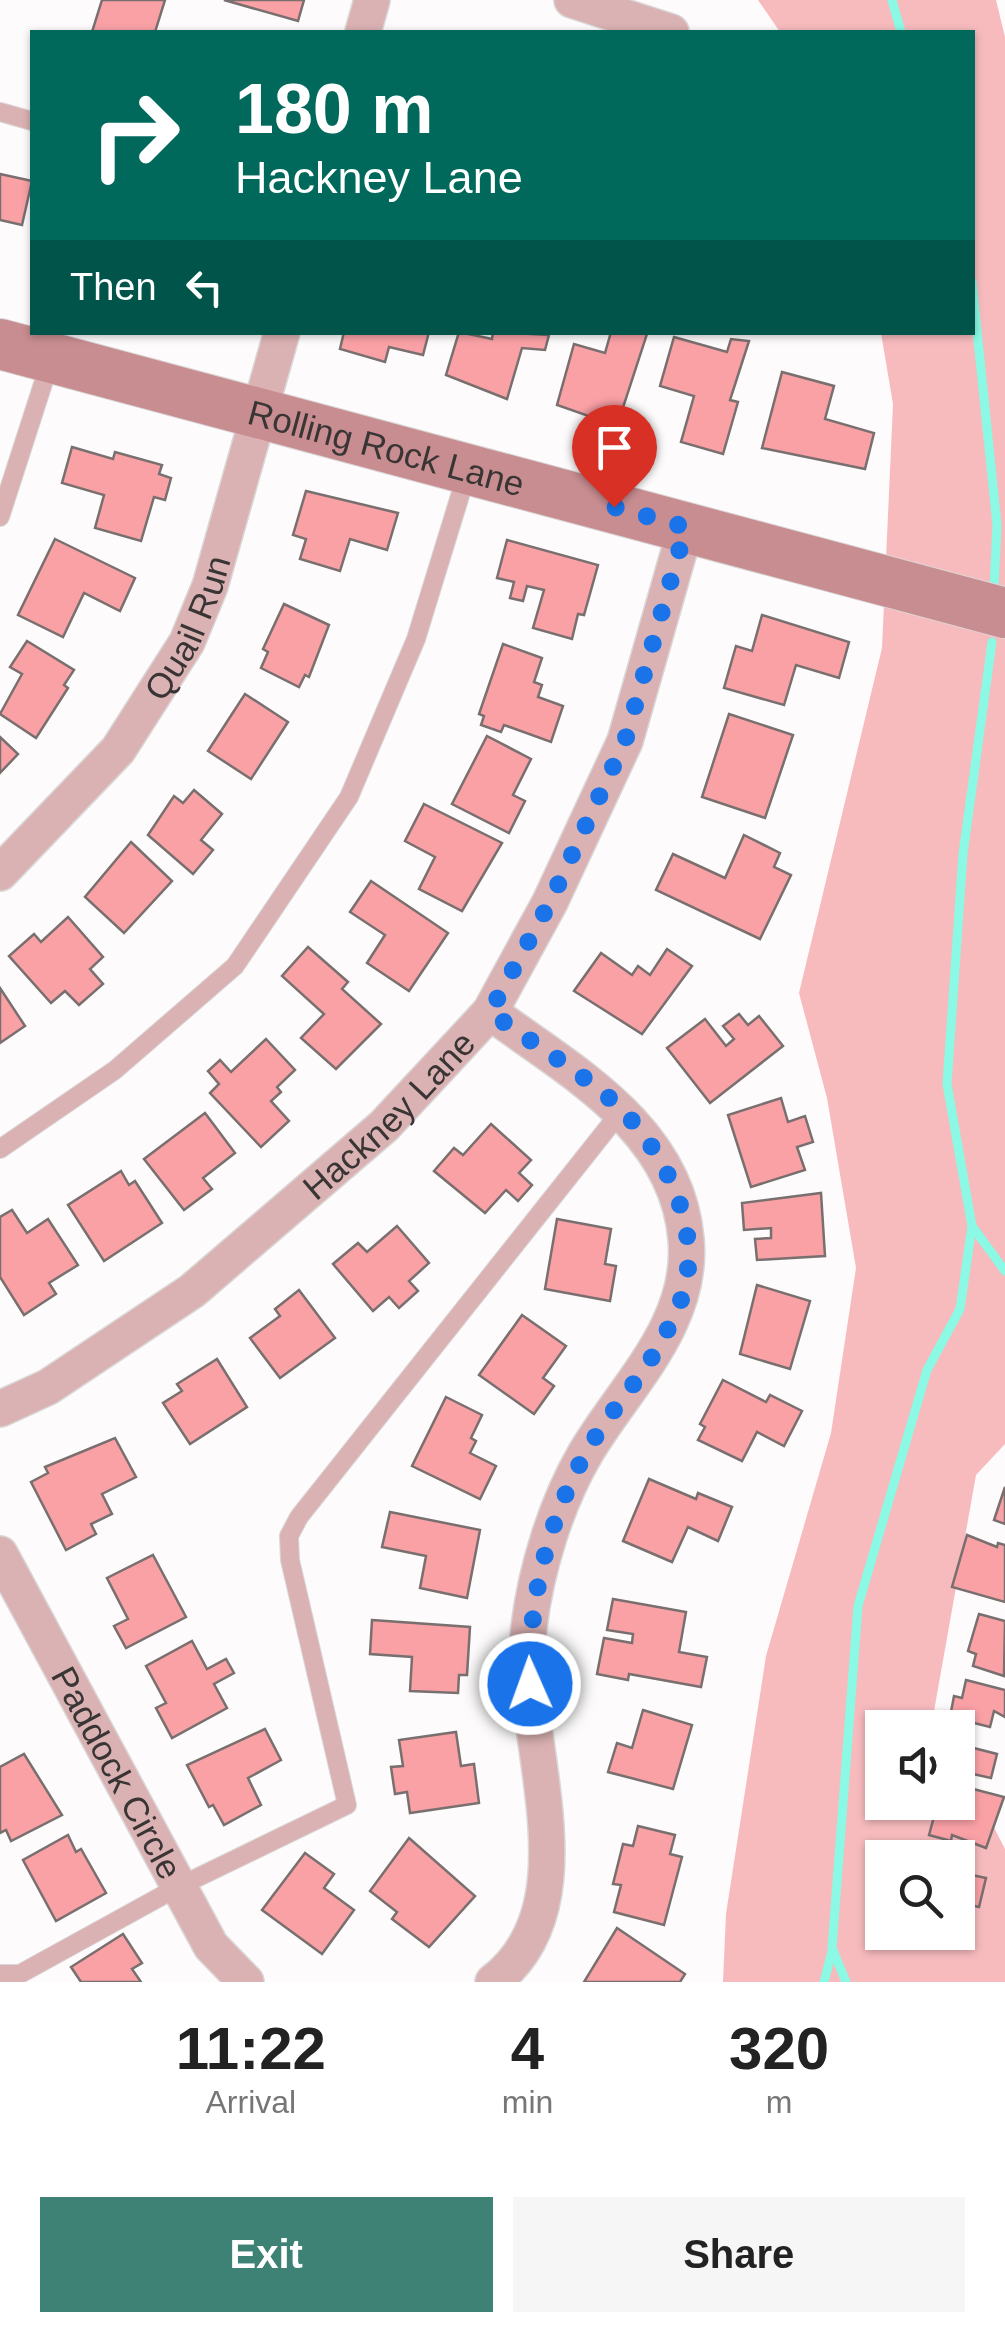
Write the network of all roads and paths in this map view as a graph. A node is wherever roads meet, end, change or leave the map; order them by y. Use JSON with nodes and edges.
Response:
{"nodes":[{"id":1,"x":372,"y":0,"type":"edge"},
{"id":2,"x":572,"y":0,"type":"edge"},
{"id":3,"x":364,"y":30,"type":"edge"},
{"id":4,"x":664,"y":30,"type":"edge"},
{"id":5,"x":0,"y":112,"type":"edge"},
{"id":6,"x":30,"y":120,"type":"edge"},
{"id":7,"x":281,"y":335,"type":"edge"},
{"id":8,"x":0,"y":344,"type":"edge"},
{"id":9,"x":52,"y":358,"type":"junction"},
{"id":10,"x":262,"y":416,"type":"junction"},
{"id":11,"x":469,"y":468,"type":"junction"},
{"id":12,"x":0,"y":518,"type":"edge"},
{"id":13,"x":686,"y":527,"type":"junction"},
{"id":14,"x":1005,"y":613,"type":"edge"},
{"id":15,"x":0,"y":872,"type":"edge"},
{"id":16,"x":490,"y":1012,"type":"junction"},
{"id":17,"x":622,"y":1110,"type":"junction"},
{"id":18,"x":0,"y":1149,"type":"edge"},
{"id":19,"x":0,"y":1410,"type":"edge"},
{"id":20,"x":0,"y":1554,"type":"edge"},
{"id":21,"x":178,"y":1887,"type":"junction"},
{"id":22,"x":0,"y":1974,"type":"edge"},
{"id":23,"x":246,"y":1982,"type":"edge"},
{"id":24,"x":493,"y":1982,"type":"edge"}],
"edges":[{"from":1,"to":3,"type":"street"},
{"from":2,"to":4,"type":"street"},
{"from":5,"to":6,"type":"lane"},
{"from":7,"to":10,"type":"street","name":"Quail Run"},
{"from":8,"to":9,"type":"street","name":"Rolling Rock Lane"},
{"from":9,"to":10,"type":"street","name":"Rolling Rock Lane"},
{"from":9,"to":12,"type":"lane"},
{"from":10,"to":11,"type":"street","name":"Rolling Rock Lane"},
{"from":10,"to":15,"type":"street","name":"Quail Run"},
{"from":11,"to":13,"type":"street","name":"Rolling Rock Lane"},
{"from":11,"to":18,"type":"lane"},
{"from":13,"to":14,"type":"street","name":"Rolling Rock Lane"},
{"from":13,"to":16,"type":"street","name":"Hackney Lane"},
{"from":16,"to":17,"type":"street"},
{"from":16,"to":19,"type":"street","name":"Hackney Lane"},
{"from":17,"to":21,"type":"lane"},
{"from":17,"to":24,"type":"street"},
{"from":20,"to":21,"type":"street","name":"Paddock Circle"},
{"from":21,"to":22,"type":"lane"},
{"from":21,"to":23,"type":"street","name":"Paddock Circle"}]}
